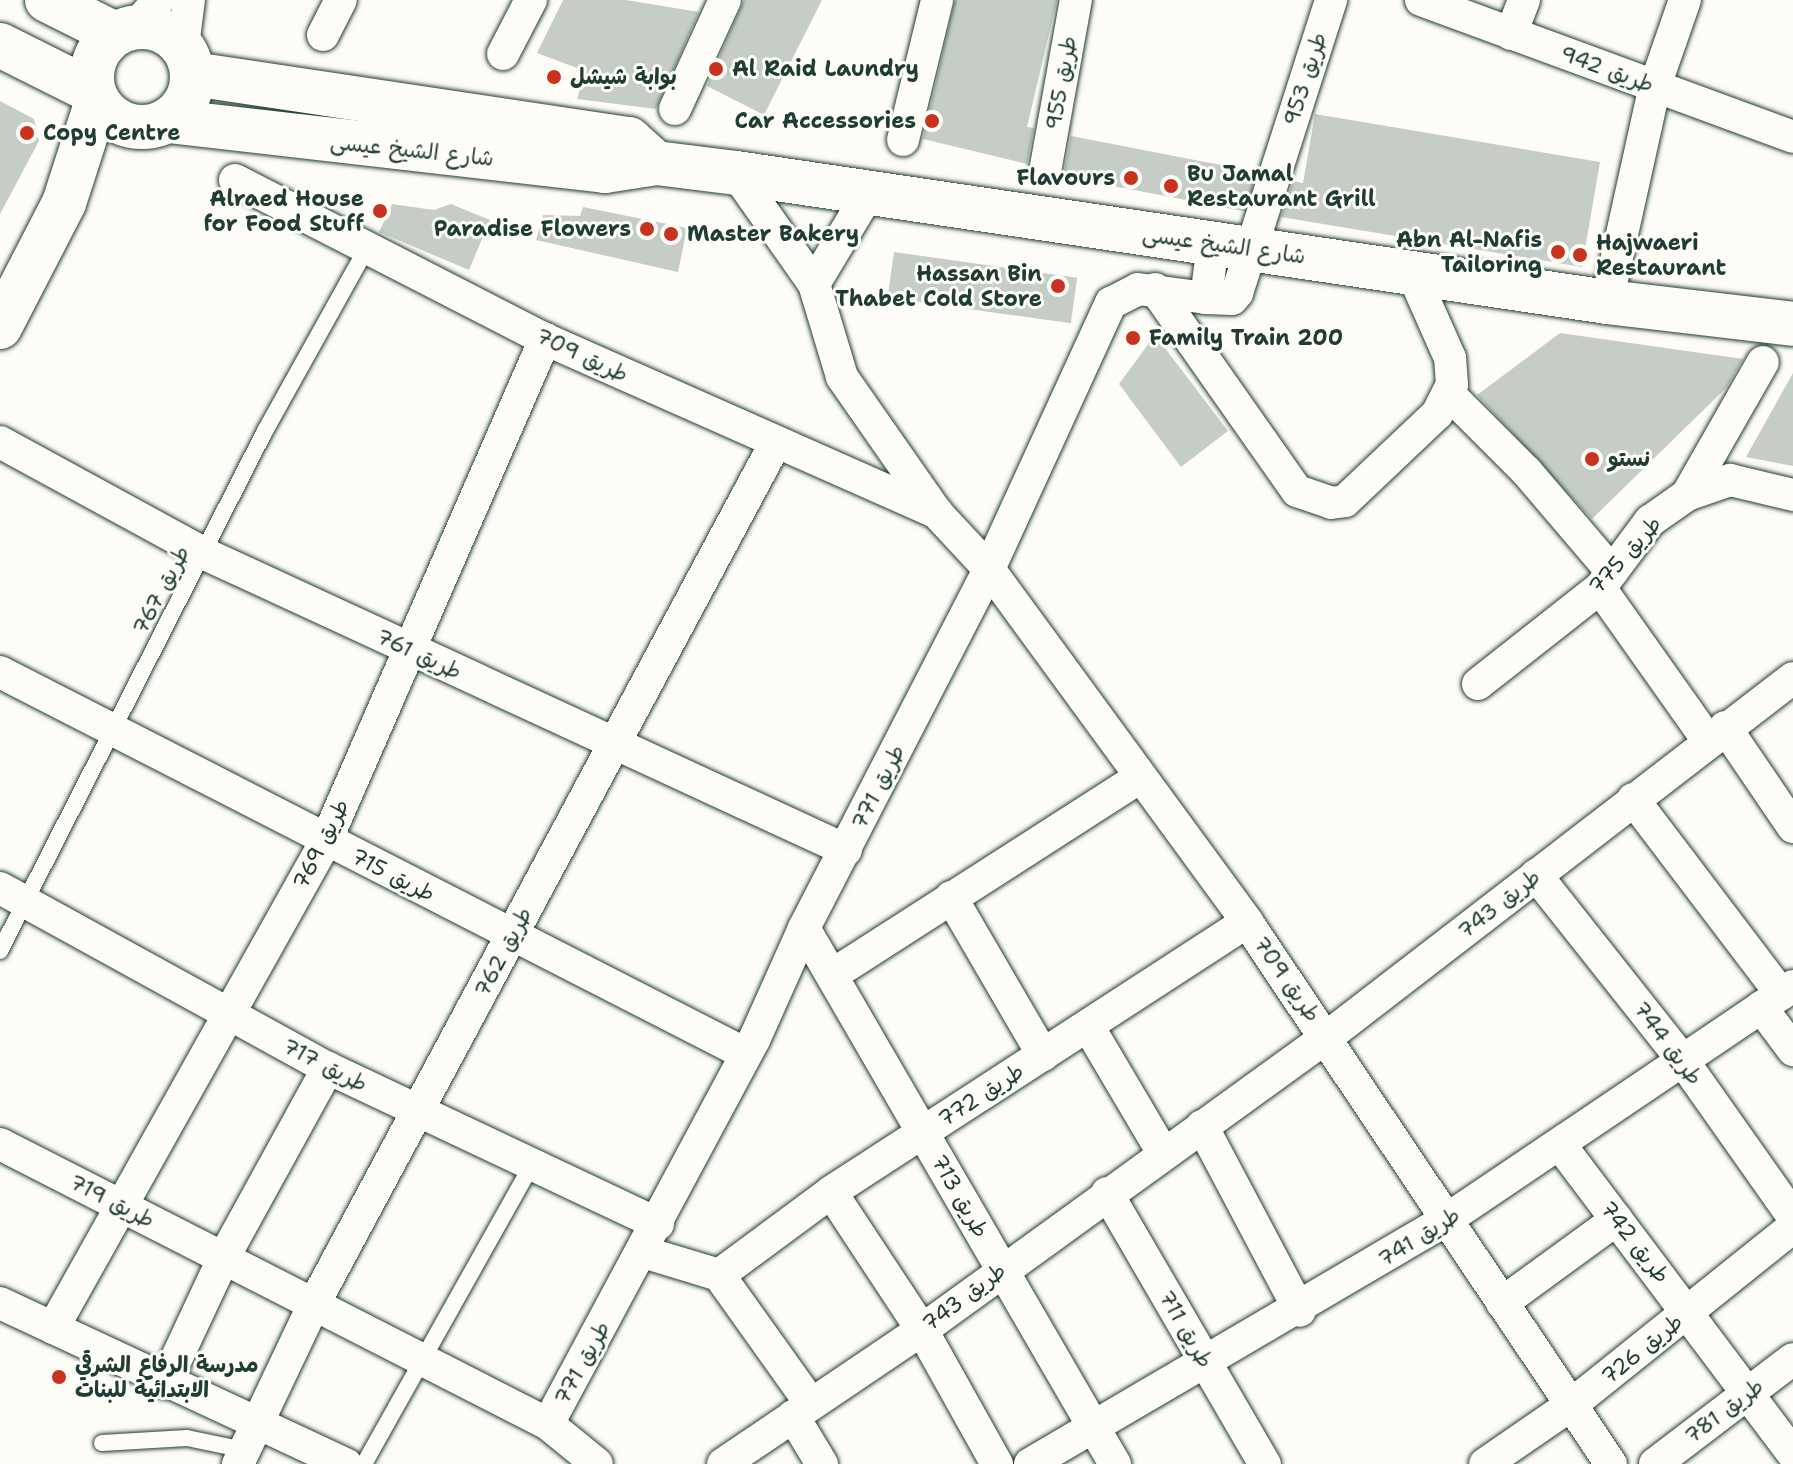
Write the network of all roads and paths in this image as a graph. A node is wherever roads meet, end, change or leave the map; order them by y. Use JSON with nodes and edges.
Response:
{"nodes":[{"id":1,"x":47,"y":0,"type":"edge"},
{"id":2,"x":189,"y":0,"type":"edge"},
{"id":3,"x":341,"y":0,"type":"edge"},
{"id":4,"x":531,"y":0,"type":"edge"},
{"id":5,"x":725,"y":0,"type":"edge"},
{"id":6,"x":937,"y":0,"type":"edge"},
{"id":7,"x":1076,"y":0,"type":"edge"},
{"id":8,"x":1331,"y":0,"type":"edge"},
{"id":9,"x":1421,"y":0,"type":"edge"},
{"id":10,"x":1524,"y":0,"type":"edge"},
{"id":11,"x":1685,"y":0,"type":"edge"},
{"id":12,"x":137,"y":20,"type":"edge"},
{"id":13,"x":1511,"y":34,"type":"junction"},
{"id":14,"x":323,"y":35,"type":"dead end"},
{"id":15,"x":0,"y":45,"type":"edge"},
{"id":16,"x":503,"y":54,"type":"dead end"},
{"id":17,"x":188,"y":60,"type":"junction"},
{"id":18,"x":1655,"y":86,"type":"junction"},
{"id":19,"x":96,"y":96,"type":"junction"},
{"id":20,"x":675,"y":109,"type":"dead end"},
{"id":21,"x":152,"y":124,"type":"junction"},
{"id":22,"x":1793,"y":137,"type":"edge"},
{"id":23,"x":903,"y":140,"type":"dead end"},
{"id":24,"x":656,"y":163,"type":"junction"},
{"id":25,"x":1046,"y":166,"type":"dead end"},
{"id":26,"x":736,"y":173,"type":"junction"},
{"id":27,"x":235,"y":180,"type":"dead end"},
{"id":28,"x":868,"y":194,"type":"junction"},
{"id":29,"x":64,"y":203,"type":"junction"},
{"id":30,"x":1232,"y":246,"type":"junction"},
{"id":31,"x":365,"y":251,"type":"junction"},
{"id":32,"x":1411,"y":270,"type":"junction"},
{"id":33,"x":814,"y":284,"type":"junction"},
{"id":34,"x":1155,"y":289,"type":"junction"},
{"id":35,"x":1607,"y":302,"type":"junction"},
{"id":36,"x":1793,"y":324,"type":"edge"},
{"id":37,"x":0,"y":327,"type":"edge"},
{"id":38,"x":545,"y":339,"type":"junction"},
{"id":39,"x":1763,"y":362,"type":"dead end"},
{"id":40,"x":1448,"y":393,"type":"junction"},
{"id":41,"x":0,"y":442,"type":"edge"},
{"id":42,"x":775,"y":444,"type":"junction"},
{"id":43,"x":1687,"y":495,"type":"junction"},
{"id":44,"x":1793,"y":495,"type":"edge"},
{"id":45,"x":937,"y":513,"type":"junction"},
{"id":46,"x":205,"y":554,"type":"junction"},
{"id":47,"x":989,"y":569,"type":"junction"},
{"id":48,"x":1606,"y":580,"type":"junction"},
{"id":49,"x":411,"y":651,"type":"junction"},
{"id":50,"x":0,"y":672,"type":"edge"},
{"id":51,"x":1793,"y":678,"type":"edge"},
{"id":52,"x":1478,"y":684,"type":"dead end"},
{"id":53,"x":113,"y":729,"type":"junction"},
{"id":54,"x":1717,"y":734,"type":"junction"},
{"id":55,"x":611,"y":745,"type":"junction"},
{"id":56,"x":1137,"y":779,"type":"junction"},
{"id":57,"x":1633,"y":799,"type":"junction"},
{"id":58,"x":1793,"y":827,"type":"edge"},
{"id":59,"x":326,"y":841,"type":"junction"},
{"id":60,"x":846,"y":850,"type":"junction"},
{"id":61,"x":1536,"y":875,"type":"junction"},
{"id":62,"x":13,"y":895,"type":"edge"},
{"id":63,"x":951,"y":897,"type":"junction"},
{"id":64,"x":1247,"y":922,"type":"junction"},
{"id":65,"x":804,"y":928,"type":"junction"},
{"id":66,"x":512,"y":937,"type":"junction"},
{"id":67,"x":0,"y":951,"type":"edge"},
{"id":68,"x":832,"y":975,"type":"junction"},
{"id":69,"x":1778,"y":996,"type":"edge"},
{"id":70,"x":229,"y":1014,"type":"junction"},
{"id":71,"x":1088,"y":1026,"type":"junction"},
{"id":72,"x":1327,"y":1037,"type":"junction"},
{"id":73,"x":1793,"y":1050,"type":"edge"},
{"id":74,"x":746,"y":1054,"type":"junction"},
{"id":75,"x":1043,"y":1055,"type":"junction"},
{"id":76,"x":1681,"y":1058,"type":"junction"},
{"id":77,"x":328,"y":1068,"type":"junction"},
{"id":78,"x":417,"y":1111,"type":"junction"},
{"id":79,"x":1202,"y":1126,"type":"junction"},
{"id":80,"x":923,"y":1133,"type":"junction"},
{"id":81,"x":0,"y":1144,"type":"edge"},
{"id":82,"x":1561,"y":1146,"type":"junction"},
{"id":83,"x":1163,"y":1153,"type":"junction"},
{"id":84,"x":532,"y":1165,"type":"junction"},
{"id":85,"x":831,"y":1192,"type":"junction"},
{"id":86,"x":1107,"y":1193,"type":"junction"},
{"id":87,"x":119,"y":1205,"type":"junction"},
{"id":88,"x":1793,"y":1217,"type":"edge"},
{"id":89,"x":1617,"y":1219,"type":"junction"},
{"id":90,"x":1443,"y":1222,"type":"junction"},
{"id":91,"x":1793,"y":1227,"type":"edge"},
{"id":92,"x":651,"y":1238,"type":"junction"},
{"id":93,"x":224,"y":1257,"type":"junction"},
{"id":94,"x":1001,"y":1268,"type":"junction"},
{"id":95,"x":719,"y":1275,"type":"junction"},
{"id":96,"x":0,"y":1303,"type":"edge"},
{"id":97,"x":1502,"y":1303,"type":"junction"},
{"id":98,"x":314,"y":1304,"type":"junction"},
{"id":99,"x":1300,"y":1311,"type":"junction"},
{"id":100,"x":1688,"y":1312,"type":"junction"},
{"id":101,"x":53,"y":1328,"type":"junction"},
{"id":102,"x":922,"y":1330,"type":"junction"},
{"id":103,"x":419,"y":1358,"type":"junction"},
{"id":104,"x":1793,"y":1359,"type":"edge"},
{"id":105,"x":1207,"y":1365,"type":"junction"},
{"id":106,"x":165,"y":1383,"type":"junction"},
{"id":107,"x":1747,"y":1393,"type":"junction"},
{"id":108,"x":1571,"y":1405,"type":"junction"},
{"id":109,"x":802,"y":1410,"type":"junction"},
{"id":110,"x":548,"y":1424,"type":"junction"},
{"id":111,"x":1092,"y":1425,"type":"junction"},
{"id":112,"x":102,"y":1443,"type":"dead end"},
{"id":113,"x":247,"y":1446,"type":"edge"},
{"id":114,"x":1793,"y":1454,"type":"edge"},
{"id":115,"x":346,"y":1464,"type":"edge"},
{"id":116,"x":364,"y":1464,"type":"edge"},
{"id":117,"x":597,"y":1464,"type":"edge"},
{"id":118,"x":723,"y":1464,"type":"edge"},
{"id":119,"x":822,"y":1464,"type":"edge"},
{"id":120,"x":997,"y":1464,"type":"edge"},
{"id":121,"x":1030,"y":1464,"type":"edge"},
{"id":122,"x":1115,"y":1464,"type":"edge"},
{"id":123,"x":1265,"y":1464,"type":"edge"},
{"id":124,"x":1485,"y":1464,"type":"edge"},
{"id":125,"x":1611,"y":1464,"type":"edge"},
{"id":126,"x":1655,"y":1464,"type":"edge"}],
"edges":[{"from":1,"to":12,"type":"street"},
{"from":2,"to":17,"type":"street"},
{"from":3,"to":14,"type":"street"},
{"from":4,"to":16,"type":"street"},
{"from":5,"to":20,"type":"street"},
{"from":6,"to":23,"type":"street"},
{"from":7,"to":25,"type":"street","name":"طريق 955"},
{"from":8,"to":30,"type":"street","name":"طريق 953"},
{"from":9,"to":13,"type":"street","name":"طريق 942"},
{"from":10,"to":13,"type":"street"},
{"from":11,"to":18,"type":"street"},
{"from":12,"to":17,"type":"street"},
{"from":12,"to":19,"type":"street"},
{"from":13,"to":18,"type":"street","name":"طريق 942"},
{"from":15,"to":19,"type":"street"},
{"from":17,"to":21,"type":"street"},
{"from":17,"to":24,"type":"street","name":"شارع الشيخ عيسى"},
{"from":18,"to":22,"type":"street","name":"طريق 942"},
{"from":18,"to":35,"type":"street"},
{"from":19,"to":21,"type":"street"},
{"from":19,"to":29,"type":"street"},
{"from":21,"to":24,"type":"street","name":"شارع الشيخ عيسى"},
{"from":21,"to":29,"type":"street"},
{"from":24,"to":26,"type":"street","name":"شارع الشيخ عيسى"},
{"from":26,"to":28,"type":"street","name":"شارع الشيخ عيسى"},
{"from":26,"to":33,"type":"street","name":"طريق 709"},
{"from":27,"to":31,"type":"street","name":"طريق 709"},
{"from":28,"to":30,"type":"street","name":"شارع الشيخ عيسى"},
{"from":28,"to":33,"type":"street"},
{"from":29,"to":37,"type":"street"},
{"from":30,"to":32,"type":"street","name":"شارع الشيخ عيسى"},
{"from":30,"to":34,"type":"street","name":"طريق 771"},
{"from":31,"to":38,"type":"street","name":"طريق 709"},
{"from":31,"to":46,"type":"lane","name":"طريق 767"},
{"from":32,"to":35,"type":"street","name":"شارع الشيخ عيسى"},
{"from":32,"to":40,"type":"street"},
{"from":33,"to":45,"type":"street","name":"طريق 709"},
{"from":34,"to":40,"type":"street"},
{"from":34,"to":47,"type":"street","name":"طريق 771"},
{"from":35,"to":36,"type":"street","name":"شارع الشيخ عيسى"},
{"from":38,"to":42,"type":"street","name":"طريق 709"},
{"from":38,"to":49,"type":"street","name":"طريق 769"},
{"from":39,"to":43,"type":"street"},
{"from":40,"to":48,"type":"street"},
{"from":41,"to":46,"type":"street","name":"طريق 761"},
{"from":42,"to":45,"type":"street","name":"طريق 709"},
{"from":42,"to":55,"type":"street","name":"طريق 762"},
{"from":43,"to":44,"type":"street","name":"طريق 775"},
{"from":43,"to":48,"type":"street","name":"طريق 775"},
{"from":45,"to":47,"type":"street","name":"طريق 709"},
{"from":46,"to":49,"type":"street","name":"طريق 761"},
{"from":46,"to":53,"type":"lane","name":"طريق 767"},
{"from":47,"to":56,"type":"street","name":"طريق 709"},
{"from":47,"to":60,"type":"street","name":"طريق 771"},
{"from":48,"to":52,"type":"street","name":"طريق 775"},
{"from":48,"to":54,"type":"street"},
{"from":49,"to":55,"type":"street","name":"طريق 761"},
{"from":49,"to":59,"type":"street","name":"طريق 769"},
{"from":50,"to":53,"type":"street","name":"طريق 715"},
{"from":51,"to":54,"type":"street","name":"طريق 743"},
{"from":53,"to":59,"type":"street","name":"طريق 715"},
{"from":53,"to":62,"type":"lane","name":"طريق 767"},
{"from":54,"to":57,"type":"street","name":"طريق 743"},
{"from":54,"to":58,"type":"street"},
{"from":55,"to":60,"type":"street","name":"طريق 761"},
{"from":55,"to":66,"type":"street","name":"طريق 762"},
{"from":56,"to":63,"type":"street"},
{"from":56,"to":64,"type":"street","name":"طريق 709"},
{"from":57,"to":61,"type":"street","name":"طريق 743"},
{"from":57,"to":69,"type":"street"},
{"from":59,"to":66,"type":"street","name":"طريق 715"},
{"from":59,"to":70,"type":"street","name":"طريق 769"},
{"from":60,"to":65,"type":"street","name":"طريق 771"},
{"from":61,"to":72,"type":"street","name":"طريق 743"},
{"from":61,"to":76,"type":"street","name":"طريق 744"},
{"from":62,"to":67,"type":"lane","name":"طريق 767"},
{"from":62,"to":70,"type":"street","name":"طريق 717"},
{"from":63,"to":68,"type":"street"},
{"from":63,"to":75,"type":"street"},
{"from":64,"to":71,"type":"street","name":"طريق 772"},
{"from":64,"to":72,"type":"street","name":"طريق 709"},
{"from":65,"to":68,"type":"street","name":"طريق 713"},
{"from":65,"to":74,"type":"street","name":"طريق 771"},
{"from":66,"to":74,"type":"street","name":"طريق 715"},
{"from":66,"to":78,"type":"street","name":"طريق 762"},
{"from":68,"to":80,"type":"street","name":"طريق 713"},
{"from":69,"to":73,"type":"street"},
{"from":69,"to":76,"type":"street","name":"طريق 741"},
{"from":70,"to":77,"type":"street","name":"طريق 717"},
{"from":70,"to":87,"type":"street","name":"طريق 769"},
{"from":71,"to":75,"type":"street","name":"طريق 772"},
{"from":71,"to":83,"type":"street"},
{"from":72,"to":79,"type":"street","name":"طريق 743"},
{"from":72,"to":90,"type":"street","name":"طريق 709"},
{"from":74,"to":92,"type":"street","name":"طريق 771"},
{"from":75,"to":80,"type":"street","name":"طريق 772"},
{"from":76,"to":82,"type":"street","name":"طريق 741"},
{"from":76,"to":88,"type":"street","name":"طريق 744"},
{"from":77,"to":78,"type":"street","name":"طريق 717"},
{"from":77,"to":93,"type":"street"},
{"from":78,"to":84,"type":"street","name":"طريق 717"},
{"from":78,"to":98,"type":"street","name":"طريق 762"},
{"from":79,"to":83,"type":"street","name":"طريق 743"},
{"from":79,"to":99,"type":"street"},
{"from":80,"to":85,"type":"street","name":"طريق 772"},
{"from":80,"to":94,"type":"street","name":"طريق 713"},
{"from":81,"to":87,"type":"street","name":"طريق 719"},
{"from":82,"to":89,"type":"street","name":"طريق 742"},
{"from":82,"to":90,"type":"street","name":"طريق 741"},
{"from":83,"to":86,"type":"street","name":"طريق 743"},
{"from":84,"to":92,"type":"street","name":"طريق 717"},
{"from":84,"to":103,"type":"lane"},
{"from":85,"to":95,"type":"street","name":"طريق 772"},
{"from":85,"to":102,"type":"street"},
{"from":86,"to":94,"type":"street","name":"طريق 743"},
{"from":86,"to":105,"type":"street","name":"طريق 711"},
{"from":87,"to":93,"type":"street","name":"طريق 719"},
{"from":87,"to":101,"type":"street","name":"طريق 769"},
{"from":89,"to":97,"type":"street"},
{"from":89,"to":100,"type":"street","name":"طريق 742"},
{"from":90,"to":97,"type":"street","name":"طريق 709"},
{"from":90,"to":99,"type":"street","name":"طريق 741"},
{"from":91,"to":100,"type":"street","name":"طريق 726"},
{"from":92,"to":95,"type":"street","name":"طريق 717"},
{"from":92,"to":110,"type":"street","name":"طريق 771"},
{"from":93,"to":98,"type":"street","name":"طريق 719"},
{"from":93,"to":106,"type":"street"},
{"from":94,"to":102,"type":"street","name":"طريق 743"},
{"from":94,"to":111,"type":"street","name":"طريق 713"},
{"from":95,"to":109,"type":"street"},
{"from":96,"to":101,"type":"street"},
{"from":97,"to":108,"type":"street","name":"طريق 709"},
{"from":98,"to":103,"type":"street","name":"طريق 719"},
{"from":98,"to":113,"type":"street","name":"طريق 762"},
{"from":99,"to":105,"type":"street","name":"طريق 741"},
{"from":100,"to":107,"type":"street","name":"طريق 742"},
{"from":100,"to":108,"type":"street","name":"طريق 726"},
{"from":101,"to":106,"type":"street"},
{"from":102,"to":109,"type":"street","name":"طريق 743"},
{"from":102,"to":120,"type":"street"},
{"from":103,"to":110,"type":"street","name":"طريق 719"},
{"from":103,"to":116,"type":"lane"},
{"from":104,"to":107,"type":"street","name":"طريق 781"},
{"from":105,"to":111,"type":"street","name":"طريق 741"},
{"from":105,"to":123,"type":"street","name":"طريق 711"},
{"from":106,"to":113,"type":"street"},
{"from":107,"to":114,"type":"street","name":"طريق 742"},
{"from":107,"to":126,"type":"street","name":"طريق 781"},
{"from":108,"to":124,"type":"street","name":"طريق 726"},
{"from":108,"to":125,"type":"street","name":"طريق 709"},
{"from":109,"to":118,"type":"street","name":"طريق 743"},
{"from":109,"to":119,"type":"street"},
{"from":110,"to":117,"type":"street","name":"طريق 719"},
{"from":111,"to":121,"type":"street","name":"طريق 741"},
{"from":111,"to":122,"type":"street","name":"طريق 713"},
{"from":112,"to":113,"type":"lane"},
{"from":113,"to":115,"type":"street"}]}
